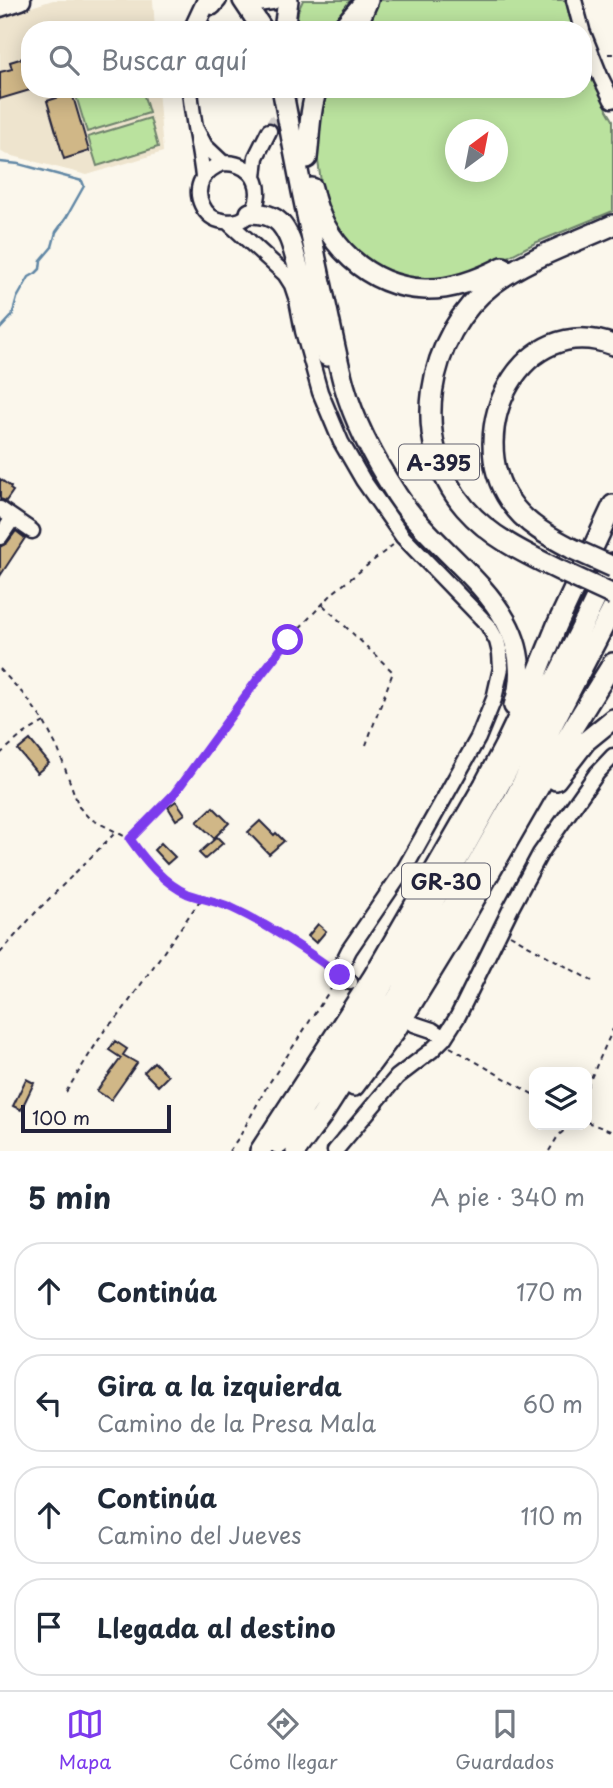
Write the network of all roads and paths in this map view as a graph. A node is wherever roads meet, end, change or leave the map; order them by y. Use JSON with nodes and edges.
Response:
{"nodes":[{"id":1,"x":22,"y":0,"type":"edge"},
{"id":2,"x":243,"y":0,"type":"edge"},
{"id":3,"x":251,"y":0,"type":"edge"},
{"id":4,"x":272,"y":0,"type":"edge"},
{"id":5,"x":299,"y":0,"type":"edge"},
{"id":6,"x":357,"y":0,"type":"edge"},
{"id":7,"x":363,"y":0,"type":"edge"},
{"id":8,"x":369,"y":0,"type":"edge"},
{"id":9,"x":574,"y":0,"type":"edge"},
{"id":10,"x":213,"y":2,"type":"edge"},
{"id":11,"x":0,"y":7,"type":"edge"},
{"id":12,"x":286,"y":16,"type":"edge"},
{"id":13,"x":199,"y":21,"type":"edge"},
{"id":14,"x":206,"y":21,"type":"edge"},
{"id":15,"x":257,"y":21,"type":"edge"},
{"id":16,"x":348,"y":21,"type":"edge"},
{"id":17,"x":350,"y":21,"type":"edge"},
{"id":18,"x":351,"y":21,"type":"edge"},
{"id":19,"x":579,"y":21,"type":"edge"},
{"id":20,"x":592,"y":45,"type":"edge"},
{"id":21,"x":613,"y":54,"type":"edge"},
{"id":22,"x":601,"y":56,"type":"junction"},
{"id":23,"x":613,"y":74,"type":"edge"},
{"id":24,"x":613,"y":91,"type":"edge"},
{"id":25,"x":190,"y":98,"type":"edge"},
{"id":26,"x":315,"y":98,"type":"edge"},
{"id":27,"x":289,"y":99,"type":"edge"},
{"id":28,"x":613,"y":101,"type":"edge"},
{"id":29,"x":196,"y":129,"type":"junction"},
{"id":30,"x":307,"y":158,"type":"junction"},
{"id":31,"x":228,"y":163,"type":"junction"},
{"id":32,"x":203,"y":177,"type":"junction"},
{"id":33,"x":254,"y":177,"type":"junction"},
{"id":34,"x":248,"y":215,"type":"junction"},
{"id":35,"x":228,"y":222,"type":"junction"},
{"id":36,"x":613,"y":225,"type":"edge"},
{"id":37,"x":557,"y":248,"type":"junction"},
{"id":38,"x":262,"y":254,"type":"junction"},
{"id":39,"x":613,"y":345,"type":"edge"},
{"id":40,"x":344,"y":385,"type":"junction"},
{"id":41,"x":613,"y":505,"type":"edge"},
{"id":42,"x":0,"y":509,"type":"edge"},
{"id":43,"x":13,"y":518,"type":"junction"},
{"id":44,"x":32,"y":531,"type":"dead end"},
{"id":45,"x":0,"y":537,"type":"edge"},
{"id":46,"x":403,"y":537,"type":"junction"},
{"id":47,"x":613,"y":565,"type":"edge"},
{"id":48,"x":613,"y":595,"type":"edge"},
{"id":49,"x":323,"y":604,"type":"junction"},
{"id":50,"x":613,"y":608,"type":"edge"},
{"id":51,"x":613,"y":663,"type":"edge"},
{"id":52,"x":0,"y":669,"type":"edge"},
{"id":53,"x":613,"y":719,"type":"edge"},
{"id":54,"x":44,"y":722,"type":"junction"},
{"id":55,"x":366,"y":745,"type":"dead end"},
{"id":56,"x":0,"y":754,"type":"edge"},
{"id":57,"x":613,"y":756,"type":"edge"},
{"id":58,"x":484,"y":785,"type":"junction"},
{"id":59,"x":117,"y":831,"type":"junction"},
{"id":60,"x":130,"y":839,"type":"junction"},
{"id":61,"x":505,"y":847,"type":"junction"},
{"id":62,"x":202,"y":898,"type":"junction"},
{"id":63,"x":500,"y":930,"type":"junction"},
{"id":64,"x":0,"y":953,"type":"edge"},
{"id":65,"x":345,"y":978,"type":"junction"},
{"id":66,"x":592,"y":981,"type":"dead end"},
{"id":67,"x":414,"y":1024,"type":"dead end"},
{"id":68,"x":613,"y":1029,"type":"edge"},
{"id":69,"x":444,"y":1038,"type":"junction"},
{"id":70,"x":592,"y":1076,"type":"edge"},
{"id":71,"x":66,"y":1091,"type":"dead end"},
{"id":72,"x":529,"y":1092,"type":"edge"},
{"id":73,"x":321,"y":1117,"type":"junction"},
{"id":74,"x":592,"y":1124,"type":"edge"},
{"id":75,"x":565,"y":1130,"type":"edge"},
{"id":76,"x":613,"y":1132,"type":"edge"},
{"id":77,"x":229,"y":1151,"type":"edge"},
{"id":78,"x":260,"y":1151,"type":"edge"},
{"id":79,"x":274,"y":1151,"type":"edge"},
{"id":80,"x":296,"y":1151,"type":"edge"},
{"id":81,"x":335,"y":1151,"type":"edge"},
{"id":82,"x":549,"y":1151,"type":"edge"}],
"edges":[{"from":1,"to":11,"type":"main road"},
{"from":2,"to":15,"type":"highway"},
{"from":3,"to":4,"type":"main road"},
{"from":5,"to":12,"type":"highway"},
{"from":6,"to":16,"type":"street"},
{"from":7,"to":17,"type":"street"},
{"from":8,"to":18,"type":"highway"},
{"from":9,"to":19,"type":"street"},
{"from":10,"to":13,"type":"main road"},
{"from":10,"to":14,"type":"street"},
{"from":20,"to":22,"type":"street"},
{"from":21,"to":22,"type":"path"},
{"from":22,"to":23,"type":"street"},
{"from":22,"to":28,"type":"street"},
{"from":24,"to":28,"type":"street"},
{"from":25,"to":29,"type":"street"},
{"from":26,"to":30,"type":"highway"},
{"from":27,"to":30,"type":"highway"},
{"from":27,"to":40,"type":"highway"},
{"from":29,"to":31,"type":"street"},
{"from":29,"to":32,"type":"street"},
{"from":30,"to":37,"type":"highway"},
{"from":31,"to":32,"type":"street"},
{"from":31,"to":33,"type":"street"},
{"from":31,"to":33,"type":"street"},
{"from":32,"to":35,"type":"street"},
{"from":33,"to":34,"type":"street"},
{"from":34,"to":35,"type":"street"},
{"from":34,"to":38,"type":"street"},
{"from":34,"to":40,"type":"highway"},
{"from":35,"to":38,"type":"street"},
{"from":36,"to":37,"type":"highway"},
{"from":37,"to":48,"type":"highway","number":"A-395","bridge":true},
{"from":38,"to":46,"type":"street"},
{"from":39,"to":47,"type":"highway","bridge":true},
{"from":40,"to":58,"type":"highway"},
{"from":41,"to":58,"type":"highway"},
{"from":42,"to":43,"type":"street"},
{"from":43,"to":44,"type":"street"},
{"from":43,"to":45,"type":"street"},
{"from":46,"to":49,"type":"path"},
{"from":46,"to":65,"type":"street"},
{"from":47,"to":79,"type":"highway","number":"GR-30"},
{"from":49,"to":55,"type":"path"},
{"from":49,"to":60,"type":"path"},
{"from":50,"to":73,"type":"highway","number":"GR-30"},
{"from":51,"to":61,"type":"highway"},
{"from":52,"to":54,"type":"path"},
{"from":53,"to":61,"type":"highway"},
{"from":54,"to":56,"type":"path"},
{"from":54,"to":59,"type":"path"},
{"from":57,"to":63,"type":"street"},
{"from":58,"to":78,"type":"highway"},
{"from":59,"to":60,"type":"path"},
{"from":59,"to":64,"type":"path"},
{"from":60,"to":62,"type":"path"},
{"from":61,"to":73,"type":"highway"},
{"from":62,"to":65,"type":"path"},
{"from":62,"to":71,"type":"path"},
{"from":63,"to":66,"type":"path"},
{"from":63,"to":69,"type":"street"},
{"from":65,"to":77,"type":"path"},
{"from":67,"to":69,"type":"street"},
{"from":68,"to":70,"type":"path"},
{"from":69,"to":72,"type":"path"},
{"from":69,"to":81,"type":"street"},
{"from":73,"to":80,"type":"highway","number":"GR-30"},
{"from":74,"to":76,"type":"path"},
{"from":75,"to":82,"type":"path"}]}
